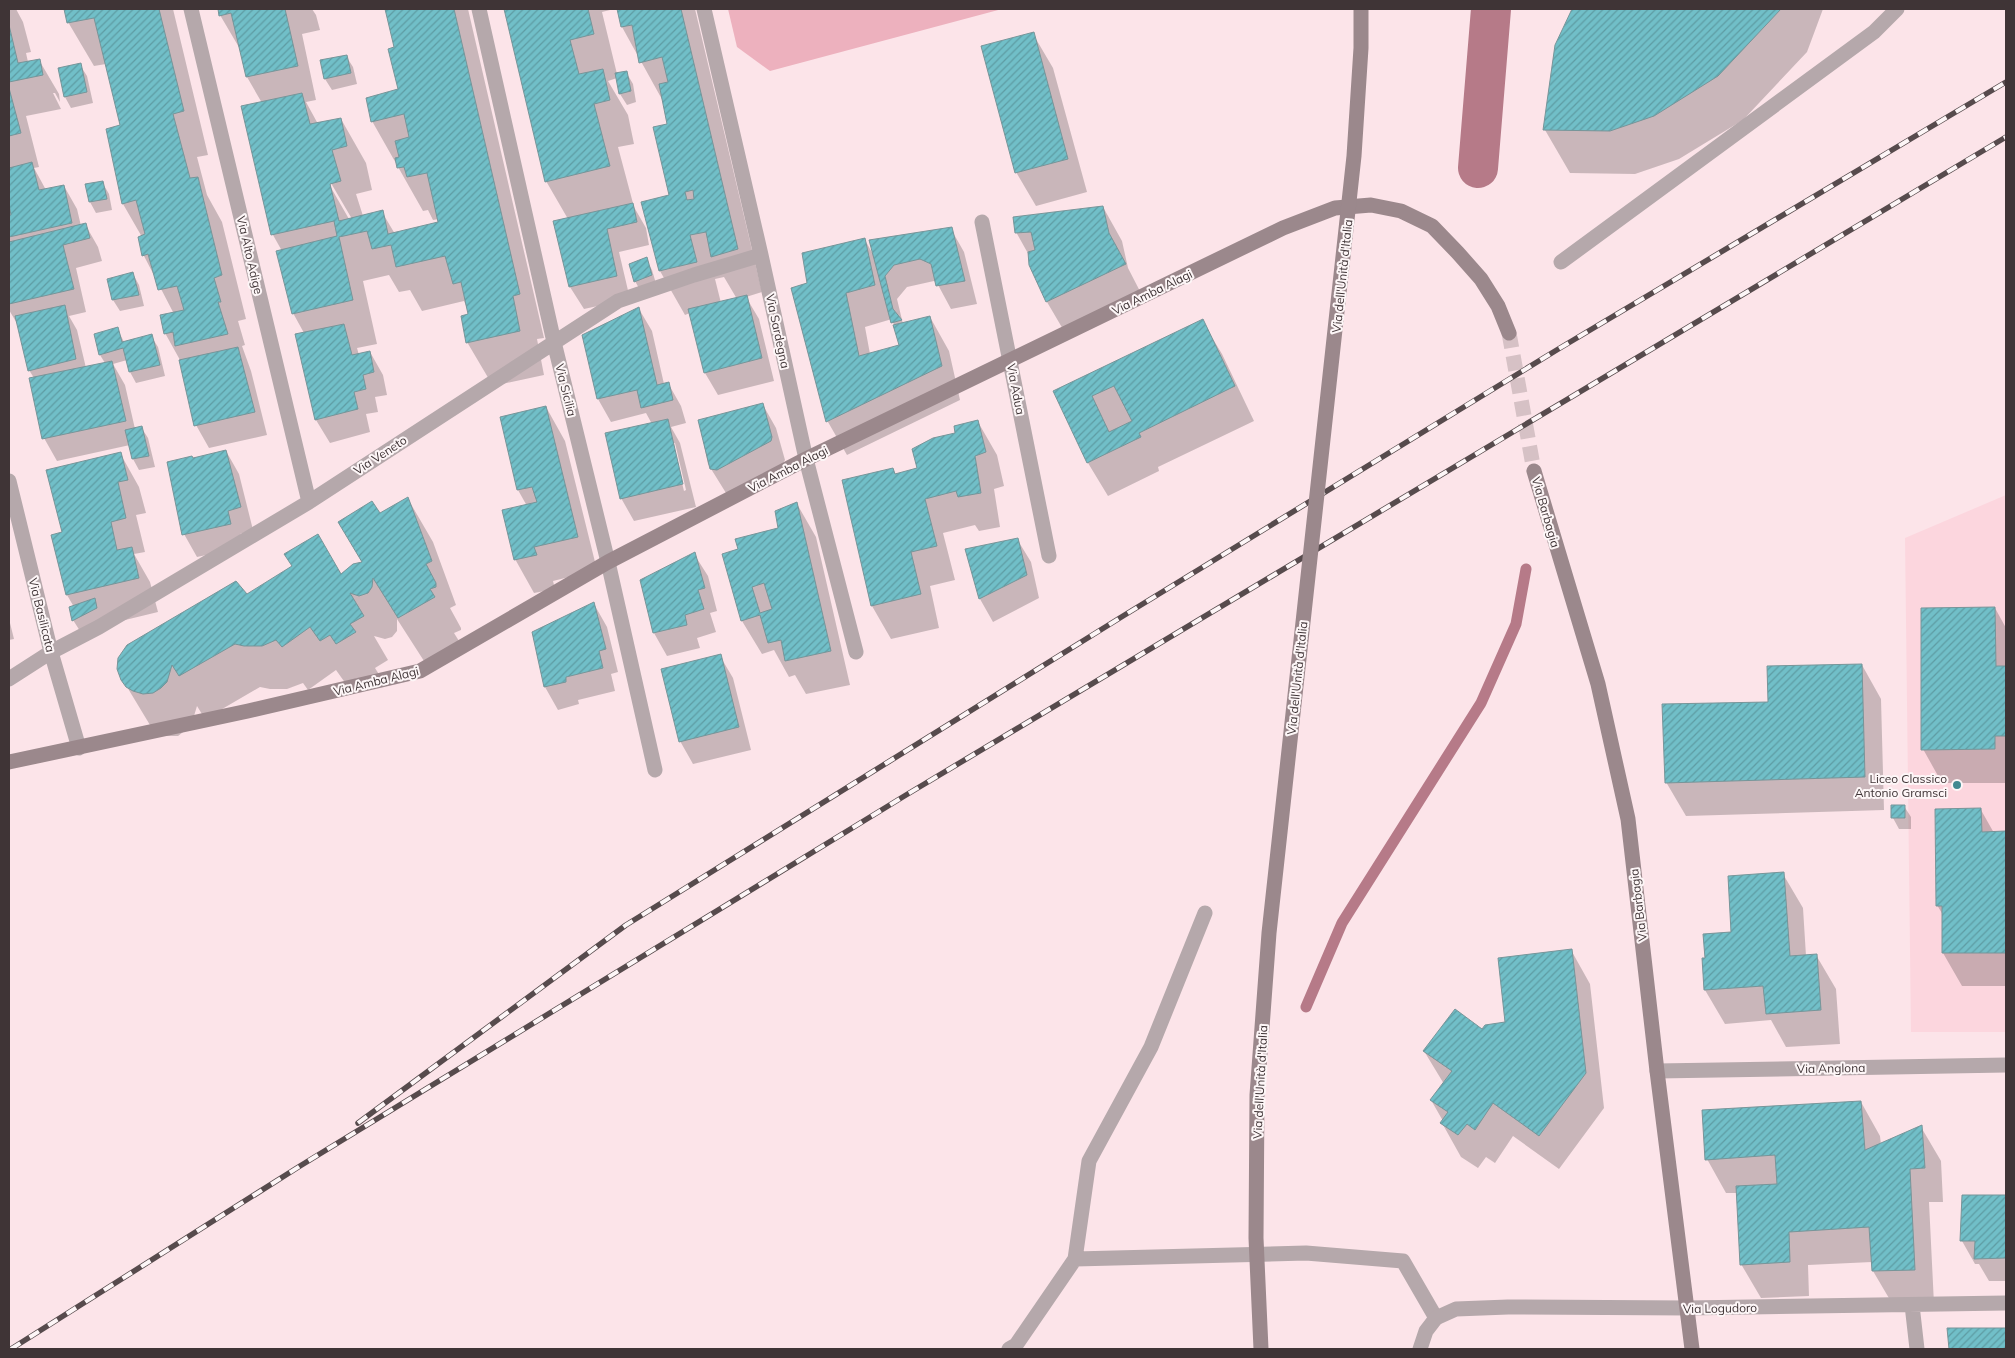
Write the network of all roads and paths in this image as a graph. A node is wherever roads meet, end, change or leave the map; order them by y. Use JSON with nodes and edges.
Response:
{"nodes":[{"id":1,"x":191,"y":9,"type":"edge"},
{"id":2,"x":479,"y":9,"type":"edge"},
{"id":3,"x":704,"y":9,"type":"edge"},
{"id":4,"x":1361,"y":9,"type":"edge"},
{"id":5,"x":1897,"y":9,"type":"edge"},
{"id":6,"x":982,"y":222,"type":"dead end"},
{"id":7,"x":761,"y":255,"type":"junction"},
{"id":8,"x":1561,"y":262,"type":"dead end"},
{"id":9,"x":1509,"y":333,"type":"tunnel mouth"},
{"id":10,"x":554,"y":342,"type":"junction"},
{"id":11,"x":1010,"y":360,"type":"junction"},
{"id":12,"x":806,"y":459,"type":"junction"},
{"id":13,"x":1534,"y":471,"type":"tunnel mouth"},
{"id":14,"x":9,"y":482,"type":"edge"},
{"id":15,"x":309,"y":502,"type":"junction"},
{"id":16,"x":1049,"y":556,"type":"dead end"},
{"id":17,"x":608,"y":562,"type":"junction"},
{"id":18,"x":51,"y":652,"type":"junction"},
{"id":19,"x":856,"y":652,"type":"dead end"},
{"id":20,"x":9,"y":679,"type":"edge"},
{"id":21,"x":79,"y":748,"type":"junction"},
{"id":22,"x":9,"y":762,"type":"edge"},
{"id":23,"x":655,"y":770,"type":"dead end"},
{"id":24,"x":1205,"y":913,"type":"dead end"},
{"id":25,"x":2006,"y":1065,"type":"edge"},
{"id":26,"x":1657,"y":1071,"type":"junction"},
{"id":27,"x":1075,"y":1260,"type":"junction"},
{"id":28,"x":2006,"y":1303,"type":"edge"},
{"id":29,"x":1912,"y":1305,"type":"junction"},
{"id":30,"x":1688,"y":1308,"type":"junction"},
{"id":31,"x":1436,"y":1318,"type":"junction"},
{"id":32,"x":1009,"y":1349,"type":"edge"},
{"id":33,"x":1261,"y":1349,"type":"edge"},
{"id":34,"x":1420,"y":1349,"type":"edge"},
{"id":35,"x":1692,"y":1349,"type":"edge"},
{"id":36,"x":1917,"y":1349,"type":"edge"}],
"edges":[{"from":1,"to":15,"type":"street","name":"Via Alto Adige"},
{"from":2,"to":10,"type":"street","name":"Via Sicilia"},
{"from":3,"to":7,"type":"street","name":"Via Sardegna"},
{"from":4,"to":33,"type":"street","name":"Via dell'Unità d'Italia","bridge":true},
{"from":5,"to":8,"type":"street"},
{"from":6,"to":11,"type":"street","name":"Via Adua"},
{"from":7,"to":10,"type":"street","name":"Via Veneto"},
{"from":7,"to":12,"type":"street","name":"Via Sardegna"},
{"from":9,"to":11,"type":"street","name":"Via Amba Alagi"},
{"from":10,"to":15,"type":"street","name":"Via Veneto"},
{"from":10,"to":17,"type":"street","name":"Via Sicilia"},
{"from":11,"to":12,"type":"street","name":"Via Amba Alagi"},
{"from":11,"to":16,"type":"street","name":"Via Adua"},
{"from":12,"to":17,"type":"street","name":"Via Amba Alagi"},
{"from":12,"to":19,"type":"street","name":"Via Sardegna"},
{"from":13,"to":26,"type":"street","name":"Via Barbagia"},
{"from":14,"to":18,"type":"street","name":"Via Basilicata"},
{"from":15,"to":18,"type":"street","name":"Via Veneto"},
{"from":17,"to":21,"type":"street","name":"Via Amba Alagi"},
{"from":17,"to":23,"type":"street","name":"Via Sicilia"},
{"from":18,"to":20,"type":"street","name":"Via Veneto"},
{"from":18,"to":21,"type":"street","name":"Via Basilicata"},
{"from":21,"to":22,"type":"street","name":"Via Amba Alagi"},
{"from":24,"to":27,"type":"street"},
{"from":25,"to":26,"type":"street","name":"Via Anglona"},
{"from":26,"to":30,"type":"street","name":"Via Barbagia"},
{"from":27,"to":31,"type":"street"},
{"from":27,"to":32,"type":"street"},
{"from":28,"to":29,"type":"street","name":"Via Logudoro"},
{"from":29,"to":30,"type":"street","name":"Via Logudoro"},
{"from":29,"to":36,"type":"street"},
{"from":30,"to":31,"type":"street","name":"Via Logudoro"},
{"from":30,"to":35,"type":"street","name":"Via Barbagia"},
{"from":31,"to":34,"type":"street"}]}
